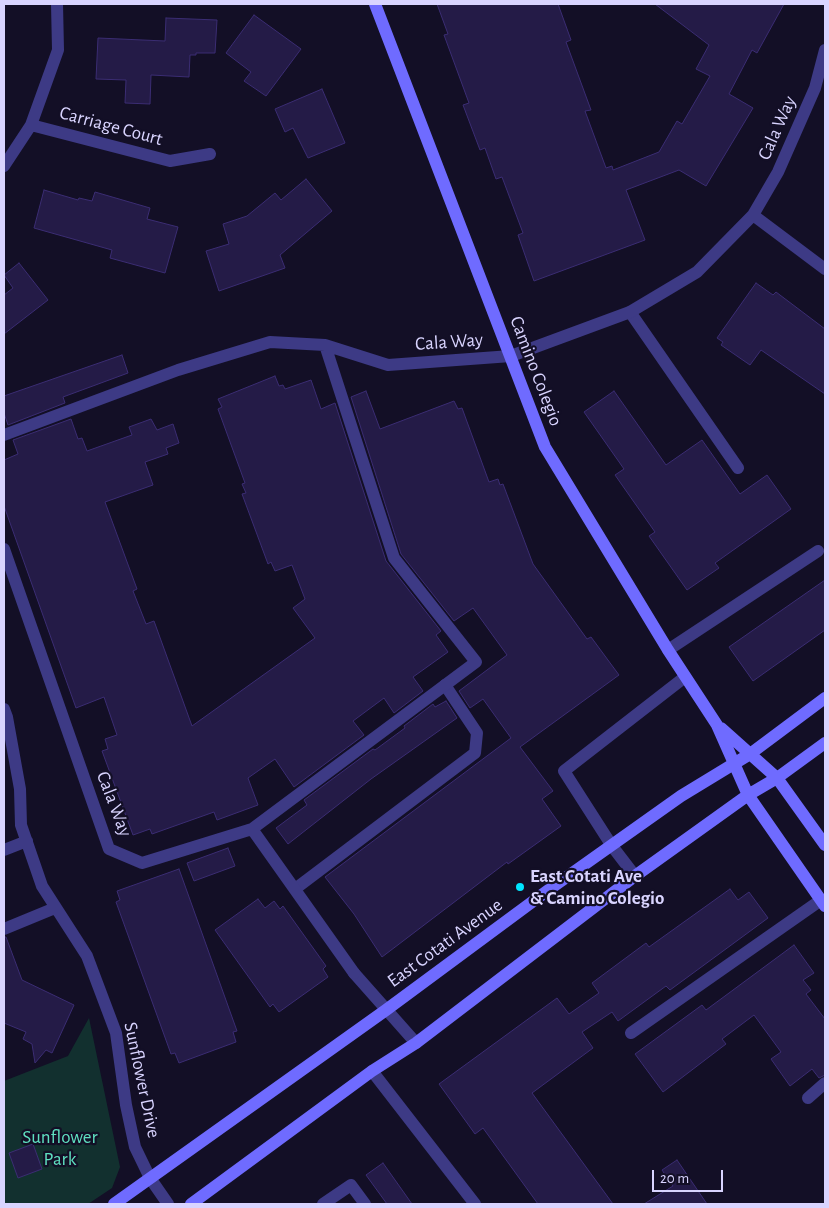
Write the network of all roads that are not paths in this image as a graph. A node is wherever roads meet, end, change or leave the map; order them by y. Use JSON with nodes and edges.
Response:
{"nodes":[{"id":1,"x":57,"y":4,"type":"edge"},
{"id":2,"x":379,"y":5,"type":"edge"},
{"id":3,"x":825,"y":50,"type":"edge"},
{"id":4,"x":31,"y":125,"type":"junction"},
{"id":5,"x":210,"y":154,"type":"dead end"},
{"id":6,"x":4,"y":166,"type":"edge"},
{"id":7,"x":753,"y":215,"type":"junction"},
{"id":8,"x":825,"y":269,"type":"edge"},
{"id":9,"x":630,"y":312,"type":"junction"},
{"id":10,"x":325,"y":345,"type":"junction"},
{"id":11,"x":511,"y":356,"type":"junction"},
{"id":12,"x":4,"y":435,"type":"edge"},
{"id":13,"x":738,"y":468,"type":"dead end"},
{"id":14,"x":4,"y":549,"type":"edge"},
{"id":15,"x":818,"y":551,"type":"dead end"},
{"id":16,"x":668,"y":650,"type":"junction"},
{"id":17,"x":685,"y":677,"type":"junction"},
{"id":18,"x":445,"y":685,"type":"junction"},
{"id":19,"x":825,"y":698,"type":"edge"},
{"id":20,"x":4,"y":710,"type":"edge"},
{"id":21,"x":717,"y":725,"type":"junction"},
{"id":22,"x":825,"y":743,"type":"edge"},
{"id":23,"x":750,"y":754,"type":"junction"},
{"id":24,"x":734,"y":764,"type":"junction"},
{"id":25,"x":777,"y":778,"type":"junction"},
{"id":26,"x":748,"y":795,"type":"junction"},
{"id":27,"x":252,"y":829,"type":"junction"},
{"id":28,"x":27,"y":842,"type":"junction"},
{"id":29,"x":825,"y":845,"type":"edge"},
{"id":30,"x":612,"y":846,"type":"junction"},
{"id":31,"x":4,"y":850,"type":"edge"},
{"id":32,"x":635,"y":876,"type":"junction"},
{"id":33,"x":294,"y":889,"type":"junction"},
{"id":34,"x":823,"y":903,"type":"edge"},
{"id":35,"x":55,"y":908,"type":"junction"},
{"id":36,"x":4,"y":929,"type":"edge"},
{"id":37,"x":386,"y":1010,"type":"junction"},
{"id":38,"x":631,"y":1033,"type":"dead end"},
{"id":39,"x":416,"y":1043,"type":"junction"},
{"id":40,"x":372,"y":1071,"type":"junction"},
{"id":41,"x":825,"y":1083,"type":"edge"},
{"id":42,"x":808,"y":1098,"type":"dead end"},
{"id":43,"x":150,"y":1178,"type":"junction"},
{"id":44,"x":114,"y":1204,"type":"edge"},
{"id":45,"x":168,"y":1204,"type":"edge"},
{"id":46,"x":191,"y":1204,"type":"edge"},
{"id":47,"x":323,"y":1204,"type":"edge"},
{"id":48,"x":365,"y":1204,"type":"edge"},
{"id":49,"x":475,"y":1204,"type":"edge"}],
"edges":[{"from":1,"to":4,"type":"street"},
{"from":2,"to":11,"type":"main road","name":"Camino Colegio"},
{"from":3,"to":7,"type":"street","name":"Cala Way"},
{"from":4,"to":5,"type":"street","name":"Carriage Court"},
{"from":4,"to":6,"type":"street"},
{"from":7,"to":8,"type":"street"},
{"from":7,"to":9,"type":"street","name":"Cala Way"},
{"from":9,"to":11,"type":"street","name":"Cala Way"},
{"from":9,"to":13,"type":"street"},
{"from":10,"to":11,"type":"street","name":"Cala Way"},
{"from":10,"to":12,"type":"street","name":"Cala Way"},
{"from":10,"to":18,"type":"street","name":"Cala Way"},
{"from":11,"to":16,"type":"main road","name":"Camino Colegio"},
{"from":14,"to":27,"type":"street","name":"Cala Way"},
{"from":15,"to":16,"type":"street"},
{"from":16,"to":17,"type":"main road","name":"Camino Colegio"},
{"from":17,"to":21,"type":"main road","name":"Camino Colegio"},
{"from":17,"to":30,"type":"street"},
{"from":18,"to":27,"type":"street","name":"Cala Way"},
{"from":18,"to":33,"type":"street"},
{"from":19,"to":23,"type":"main road","name":"East Cotati Avenue"},
{"from":20,"to":28,"type":"street","name":"Sunflower Drive"},
{"from":21,"to":23,"type":"main road","name":"Camino Colegio"},
{"from":21,"to":24,"type":"main road","name":"Camino Colegio"},
{"from":22,"to":25,"type":"main road"},
{"from":23,"to":24,"type":"main road","name":"East Cotati Avenue"},
{"from":23,"to":25,"type":"main road","name":"Camino Colegio"},
{"from":24,"to":26,"type":"main road","name":"Camino Colegio"},
{"from":24,"to":30,"type":"main road","name":"East Cotati Avenue"},
{"from":25,"to":26,"type":"main road"},
{"from":25,"to":29,"type":"main road","name":"Camino Colegio"},
{"from":26,"to":32,"type":"main road"},
{"from":26,"to":34,"type":"main road","name":"Camino Colegio"},
{"from":27,"to":33,"type":"street"},
{"from":28,"to":31,"type":"street"},
{"from":28,"to":35,"type":"street","name":"Sunflower Drive"},
{"from":30,"to":32,"type":"street"},
{"from":30,"to":37,"type":"main road","name":"East Cotati Avenue"},
{"from":32,"to":39,"type":"main road"},
{"from":33,"to":37,"type":"street"},
{"from":34,"to":38,"type":"street"},
{"from":35,"to":36,"type":"street"},
{"from":35,"to":43,"type":"street","name":"Sunflower Drive"},
{"from":37,"to":39,"type":"street"},
{"from":37,"to":43,"type":"main road","name":"East Cotati Avenue"},
{"from":39,"to":40,"type":"main road"},
{"from":40,"to":46,"type":"main road"},
{"from":40,"to":49,"type":"street"},
{"from":41,"to":42,"type":"street"},
{"from":43,"to":44,"type":"main road","name":"East Cotati Avenue"},
{"from":43,"to":45,"type":"street","name":"Sunflower Drive"},
{"from":47,"to":48,"type":"street"}]}
